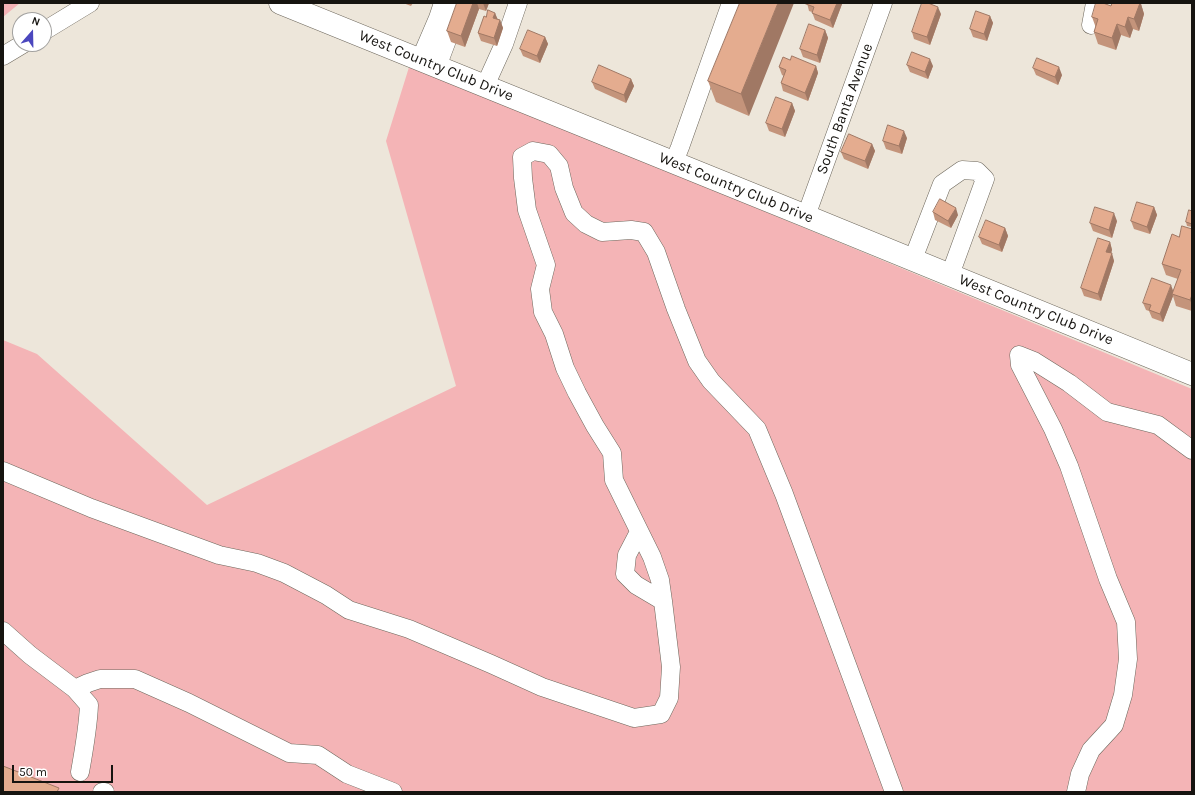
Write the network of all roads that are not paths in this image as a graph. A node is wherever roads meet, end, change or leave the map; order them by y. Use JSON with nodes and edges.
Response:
{"nodes":[{"id":1,"x":90,"y":3,"type":"edge"},
{"id":2,"x":280,"y":3,"type":"edge"},
{"id":3,"x":443,"y":3,"type":"edge"},
{"id":4,"x":461,"y":3,"type":"edge"},
{"id":5,"x":518,"y":3,"type":"edge"},
{"id":6,"x":731,"y":3,"type":"edge"},
{"id":7,"x":883,"y":3,"type":"edge"},
{"id":8,"x":1095,"y":3,"type":"edge"},
{"id":9,"x":1091,"y":25,"type":"edge"},
{"id":10,"x":52,"y":26,"type":"edge"},
{"id":11,"x":12,"y":51,"type":"edge"},
{"id":12,"x":3,"y":56,"type":"edge"},
{"id":13,"x":429,"y":63,"type":"junction"},
{"id":14,"x":485,"y":86,"type":"junction"},
{"id":15,"x":674,"y":162,"type":"junction"},
{"id":16,"x":806,"y":216,"type":"junction"},
{"id":17,"x":913,"y":259,"type":"junction"},
{"id":18,"x":950,"y":275,"type":"junction"},
{"id":19,"x":1192,"y":374,"type":"edge"},
{"id":20,"x":1192,"y":450,"type":"edge"},
{"id":21,"x":3,"y":470,"type":"edge"},
{"id":22,"x":639,"y":532,"type":"junction"},
{"id":23,"x":664,"y":601,"type":"junction"},
{"id":24,"x":3,"y":631,"type":"edge"},
{"id":25,"x":75,"y":689,"type":"junction"},
{"id":26,"x":80,"y":772,"type":"dead end"},
{"id":27,"x":393,"y":792,"type":"edge"},
{"id":28,"x":894,"y":792,"type":"edge"},
{"id":29,"x":1076,"y":792,"type":"edge"}],
"edges":[{"from":1,"to":10,"type":"street"},
{"from":2,"to":13,"type":"main road","name":"West Country Club Drive"},
{"from":3,"to":13,"type":"street"},
{"from":4,"to":13,"type":"street"},
{"from":5,"to":14,"type":"street"},
{"from":6,"to":15,"type":"street"},
{"from":7,"to":16,"type":"street","name":"South Banta Avenue"},
{"from":8,"to":9,"type":"street"},
{"from":11,"to":12,"type":"street"},
{"from":13,"to":14,"type":"main road","name":"West Country Club Drive"},
{"from":14,"to":15,"type":"main road","name":"West Country Club Drive"},
{"from":15,"to":16,"type":"main road","name":"West Country Club Drive"},
{"from":16,"to":17,"type":"main road","name":"West Country Club Drive"},
{"from":17,"to":18,"type":"main road","name":"West Country Club Drive"},
{"from":17,"to":18,"type":"street"},
{"from":18,"to":19,"type":"main road","name":"West Country Club Drive"},
{"from":20,"to":29,"type":"street"},
{"from":21,"to":23,"type":"street"},
{"from":22,"to":23,"type":"street"},
{"from":22,"to":23,"type":"street"},
{"from":22,"to":28,"type":"street"},
{"from":24,"to":25,"type":"street"},
{"from":25,"to":26,"type":"street"},
{"from":25,"to":27,"type":"street"}]}
